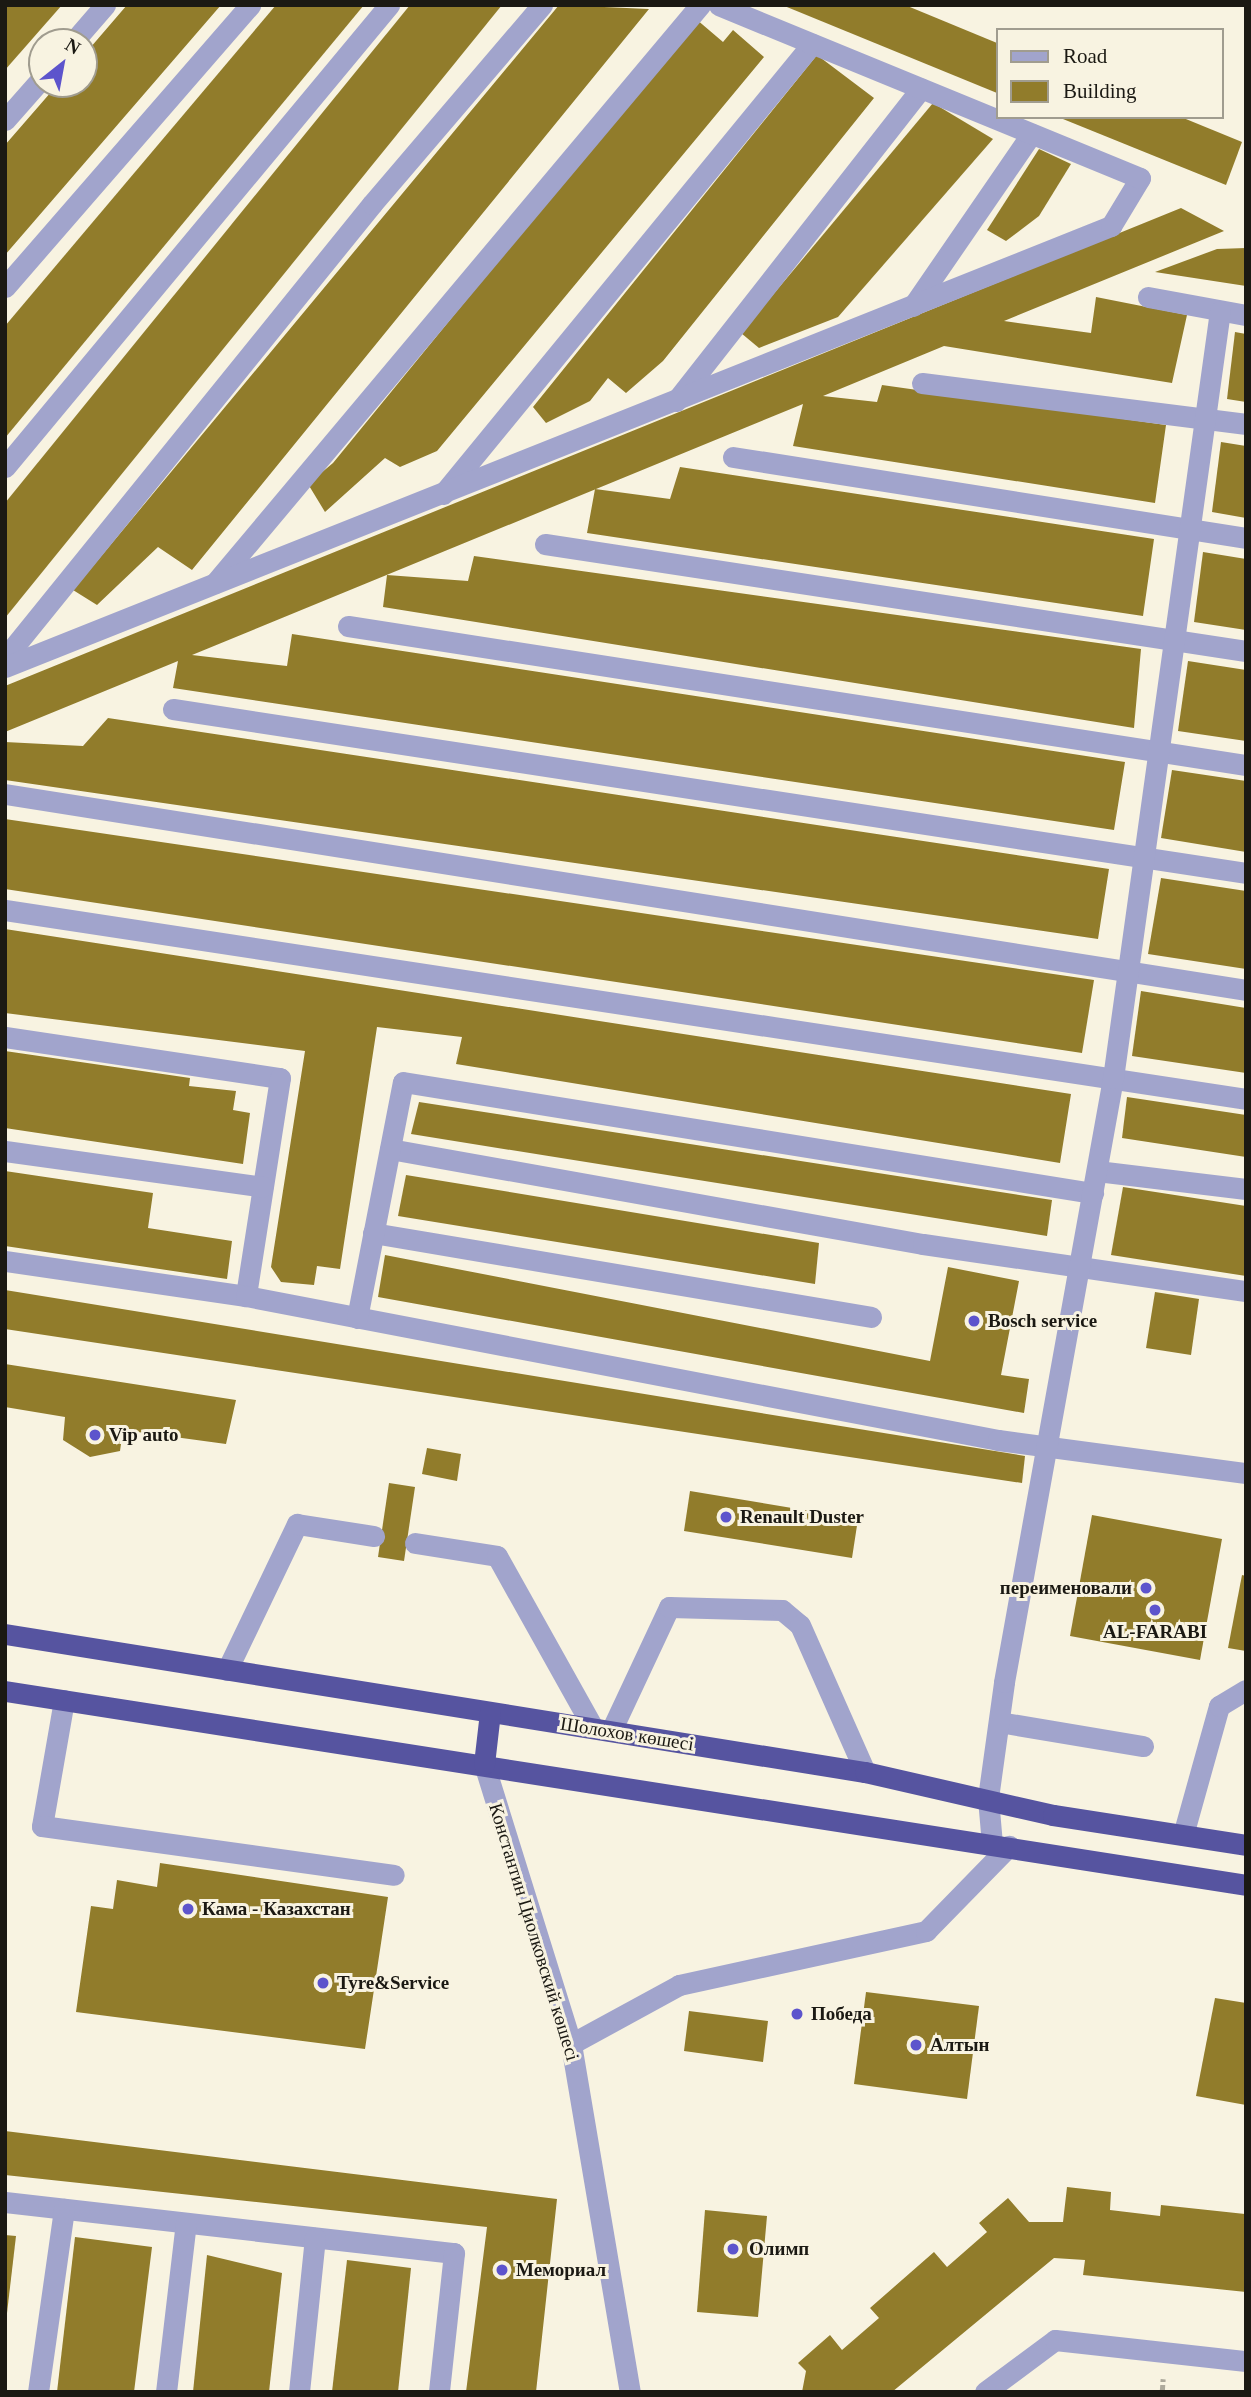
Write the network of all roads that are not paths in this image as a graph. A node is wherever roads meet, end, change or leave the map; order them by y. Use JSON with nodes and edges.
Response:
{"nodes":[{"id":1,"x":105,"y":5,"type":"edge"},
{"id":2,"x":250,"y":5,"type":"edge"},
{"id":3,"x":389,"y":5,"type":"edge"},
{"id":4,"x":542,"y":5,"type":"edge"},
{"id":5,"x":700,"y":5,"type":"edge"},
{"id":6,"x":719,"y":5,"type":"edge"},
{"id":7,"x":85,"y":28,"type":"edge"},
{"id":8,"x":812,"y":44,"type":"junction"},
{"id":9,"x":921,"y":88,"type":"junction"},
{"id":10,"x":28,"y":94,"type":"edge"},
{"id":11,"x":5,"y":120,"type":"edge"},
{"id":12,"x":1031,"y":134,"type":"junction"},
{"id":13,"x":5,"y":287,"type":"edge"},
{"id":14,"x":1149,"y":297,"type":"dead end"},
{"id":15,"x":913,"y":306,"type":"junction"},
{"id":16,"x":1220,"y":311,"type":"junction"},
{"id":17,"x":1246,"y":315,"type":"edge"},
{"id":18,"x":922,"y":383,"type":"dead end"},
{"id":19,"x":675,"y":401,"type":"junction"},
{"id":20,"x":1205,"y":418,"type":"junction"},
{"id":21,"x":1246,"y":424,"type":"edge"},
{"id":22,"x":733,"y":457,"type":"dead end"},
{"id":23,"x":5,"y":467,"type":"edge"},
{"id":24,"x":442,"y":495,"type":"junction"},
{"id":25,"x":1189,"y":529,"type":"junction"},
{"id":26,"x":1246,"y":538,"type":"edge"},
{"id":27,"x":545,"y":544,"type":"dead end"},
{"id":28,"x":214,"y":585,"type":"junction"},
{"id":29,"x":348,"y":626,"type":"dead end"},
{"id":30,"x":1174,"y":640,"type":"junction"},
{"id":31,"x":1246,"y":651,"type":"edge"},
{"id":32,"x":5,"y":657,"type":"edge"},
{"id":33,"x":5,"y":667,"type":"edge"},
{"id":34,"x":173,"y":709,"type":"dead end"},
{"id":35,"x":1158,"y":751,"type":"junction"},
{"id":36,"x":1246,"y":765,"type":"edge"},
{"id":37,"x":5,"y":794,"type":"edge"},
{"id":38,"x":1144,"y":857,"type":"junction"},
{"id":39,"x":1246,"y":873,"type":"edge"},
{"id":40,"x":5,"y":910,"type":"edge"},
{"id":41,"x":1128,"y":971,"type":"junction"},
{"id":42,"x":1246,"y":990,"type":"edge"},
{"id":43,"x":5,"y":1037,"type":"edge"},
{"id":44,"x":1113,"y":1078,"type":"junction"},
{"id":45,"x":1246,"y":1099,"type":"edge"},
{"id":46,"x":390,"y":1149,"type":"junction"},
{"id":47,"x":5,"y":1151,"type":"edge"},
{"id":48,"x":1097,"y":1171,"type":"junction"},
{"id":49,"x":263,"y":1187,"type":"junction"},
{"id":50,"x":1246,"y":1189,"type":"edge"},
{"id":51,"x":1093,"y":1193,"type":"junction"},
{"id":52,"x":373,"y":1233,"type":"junction"},
{"id":53,"x":5,"y":1261,"type":"edge"},
{"id":54,"x":1080,"y":1264,"type":"junction"},
{"id":55,"x":1246,"y":1290,"type":"edge"},
{"id":56,"x":246,"y":1296,"type":"junction"},
{"id":57,"x":871,"y":1317,"type":"dead end"},
{"id":58,"x":356,"y":1318,"type":"junction"},
{"id":59,"x":1048,"y":1447,"type":"junction"},
{"id":60,"x":1246,"y":1473,"type":"edge"},
{"id":61,"x":374,"y":1536,"type":"dead end"},
{"id":62,"x":415,"y":1543,"type":"dead end"},
{"id":63,"x":5,"y":1634,"type":"edge"},
{"id":64,"x":228,"y":1670,"type":"junction"},
{"id":65,"x":1246,"y":1690,"type":"edge"},
{"id":66,"x":5,"y":1691,"type":"edge"},
{"id":67,"x":64,"y":1700,"type":"junction"},
{"id":68,"x":490,"y":1712,"type":"junction"},
{"id":69,"x":999,"y":1722,"type":"junction"},
{"id":70,"x":602,"y":1730,"type":"junction"},
{"id":71,"x":1143,"y":1746,"type":"dead end"},
{"id":72,"x":484,"y":1763,"type":"junction"},
{"id":73,"x":865,"y":1772,"type":"junction"},
{"id":74,"x":988,"y":1798,"type":"junction"},
{"id":75,"x":1182,"y":1835,"type":"junction"},
{"id":76,"x":1001,"y":1845,"type":"junction"},
{"id":77,"x":1246,"y":1845,"type":"edge"},
{"id":78,"x":394,"y":1875,"type":"dead end"},
{"id":79,"x":1246,"y":1885,"type":"edge"},
{"id":80,"x":571,"y":2044,"type":"junction"},
{"id":81,"x":5,"y":2202,"type":"edge"},
{"id":82,"x":64,"y":2209,"type":"junction"},
{"id":83,"x":186,"y":2222,"type":"junction"},
{"id":84,"x":315,"y":2238,"type":"junction"},
{"id":85,"x":1246,"y":2361,"type":"edge"},
{"id":86,"x":38,"y":2392,"type":"edge"},
{"id":87,"x":166,"y":2392,"type":"edge"},
{"id":88,"x":299,"y":2392,"type":"edge"},
{"id":89,"x":439,"y":2392,"type":"edge"},
{"id":90,"x":630,"y":2392,"type":"edge"},
{"id":91,"x":985,"y":2392,"type":"edge"}],
"edges":[{"from":1,"to":7,"type":"street"},
{"from":2,"to":13,"type":"street"},
{"from":3,"to":23,"type":"street"},
{"from":4,"to":32,"type":"street"},
{"from":5,"to":28,"type":"street"},
{"from":6,"to":8,"type":"street"},
{"from":8,"to":9,"type":"street"},
{"from":8,"to":24,"type":"street"},
{"from":9,"to":12,"type":"street"},
{"from":9,"to":19,"type":"street"},
{"from":10,"to":11,"type":"street"},
{"from":12,"to":15,"type":"street"},
{"from":12,"to":15,"type":"street"},
{"from":14,"to":16,"type":"street"},
{"from":15,"to":19,"type":"street"},
{"from":16,"to":17,"type":"street"},
{"from":16,"to":20,"type":"street"},
{"from":18,"to":20,"type":"street"},
{"from":19,"to":24,"type":"street"},
{"from":20,"to":21,"type":"street"},
{"from":20,"to":25,"type":"street"},
{"from":22,"to":25,"type":"street"},
{"from":24,"to":28,"type":"street"},
{"from":25,"to":26,"type":"street"},
{"from":25,"to":30,"type":"street"},
{"from":27,"to":30,"type":"street"},
{"from":28,"to":33,"type":"street"},
{"from":29,"to":35,"type":"street"},
{"from":30,"to":31,"type":"street"},
{"from":30,"to":35,"type":"street"},
{"from":34,"to":38,"type":"street"},
{"from":35,"to":36,"type":"street"},
{"from":35,"to":38,"type":"street"},
{"from":37,"to":41,"type":"street"},
{"from":38,"to":39,"type":"street"},
{"from":38,"to":41,"type":"street"},
{"from":40,"to":44,"type":"street"},
{"from":41,"to":42,"type":"street"},
{"from":41,"to":44,"type":"street"},
{"from":43,"to":49,"type":"street"},
{"from":44,"to":45,"type":"street"},
{"from":44,"to":48,"type":"street"},
{"from":46,"to":51,"type":"street"},
{"from":46,"to":52,"type":"street"},
{"from":46,"to":54,"type":"street"},
{"from":47,"to":49,"type":"street"},
{"from":48,"to":50,"type":"street"},
{"from":48,"to":51,"type":"street"},
{"from":49,"to":56,"type":"street"},
{"from":51,"to":54,"type":"street"},
{"from":52,"to":57,"type":"street"},
{"from":52,"to":58,"type":"street"},
{"from":53,"to":56,"type":"street"},
{"from":54,"to":55,"type":"street"},
{"from":54,"to":59,"type":"street"},
{"from":56,"to":58,"type":"street"},
{"from":58,"to":59,"type":"street"},
{"from":59,"to":60,"type":"street"},
{"from":59,"to":69,"type":"street"},
{"from":61,"to":64,"type":"street"},
{"from":62,"to":70,"type":"street"},
{"from":63,"to":64,"type":"highway","name":"Шолохов көшесі"},
{"from":64,"to":68,"type":"highway","name":"Шолохов көшесі"},
{"from":65,"to":75,"type":"street"},
{"from":66,"to":67,"type":"highway"},
{"from":67,"to":72,"type":"highway"},
{"from":67,"to":78,"type":"street"},
{"from":68,"to":70,"type":"highway","name":"Шолохов көшесі"},
{"from":68,"to":72,"type":"highway"},
{"from":69,"to":71,"type":"street"},
{"from":69,"to":74,"type":"street"},
{"from":70,"to":73,"type":"highway","name":"Шолохов көшесі"},
{"from":70,"to":73,"type":"street"},
{"from":72,"to":76,"type":"highway"},
{"from":72,"to":80,"type":"street","name":"Константин Циолковский көшесі"},
{"from":73,"to":74,"type":"highway","name":"Шолохов көшесі"},
{"from":74,"to":75,"type":"highway","name":"Шолохов көшесі"},
{"from":74,"to":76,"type":"street"},
{"from":75,"to":77,"type":"highway","name":"Шолохов көшесі"},
{"from":76,"to":79,"type":"highway"},
{"from":76,"to":80,"type":"street"},
{"from":80,"to":90,"type":"street","name":"Константин Циолковский көшесі"},
{"from":81,"to":82,"type":"street"},
{"from":82,"to":83,"type":"street"},
{"from":82,"to":86,"type":"street"},
{"from":83,"to":84,"type":"street"},
{"from":83,"to":87,"type":"street"},
{"from":84,"to":88,"type":"street"},
{"from":84,"to":89,"type":"street"},
{"from":85,"to":91,"type":"street"}]}
